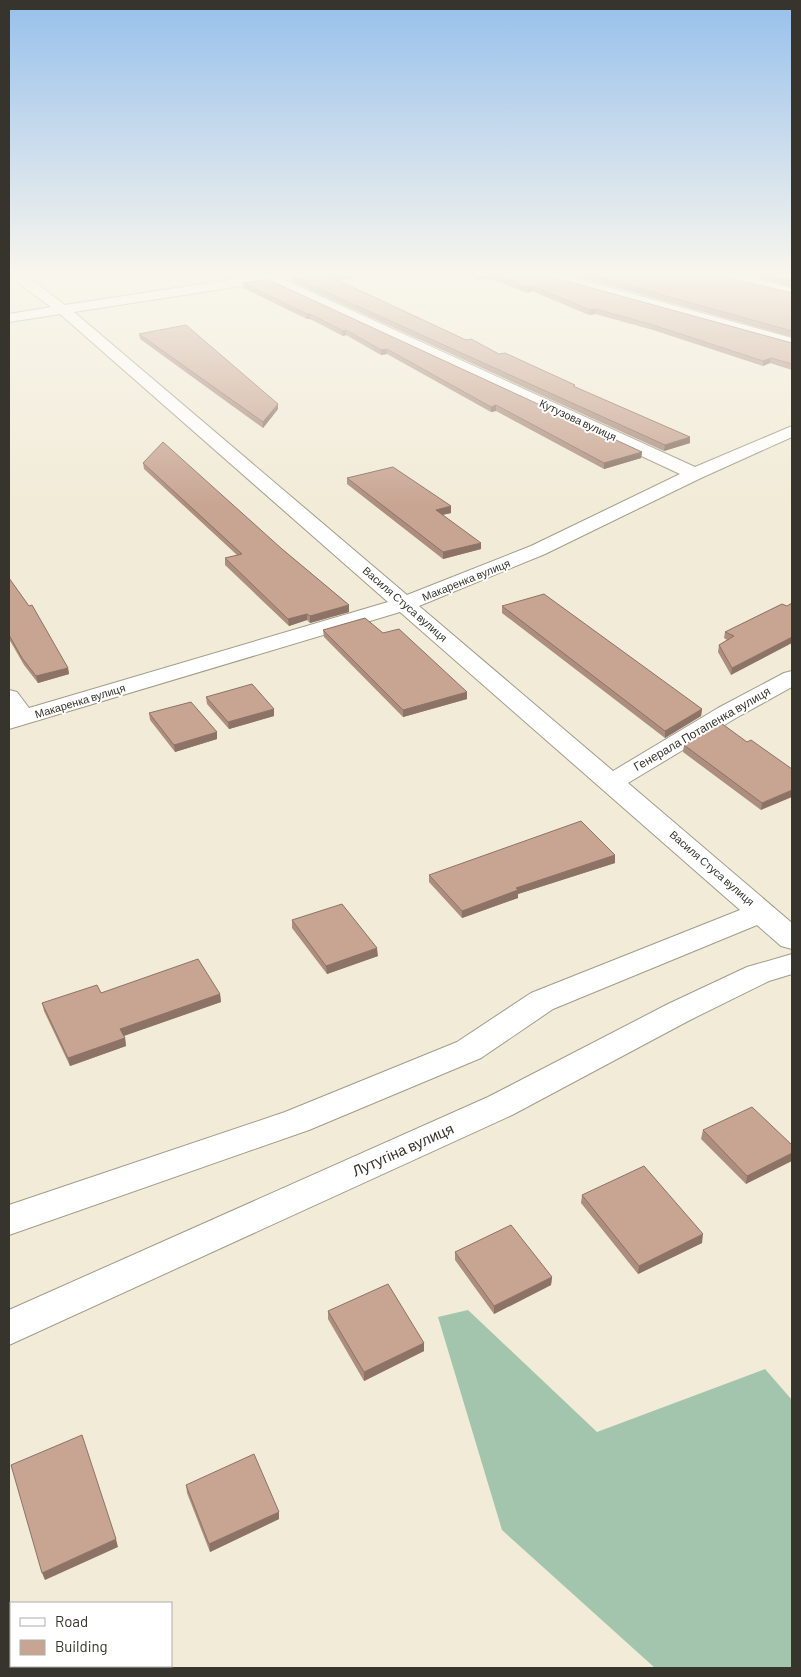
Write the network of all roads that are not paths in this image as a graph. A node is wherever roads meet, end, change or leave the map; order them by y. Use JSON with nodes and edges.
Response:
{"nodes":[{"id":1,"x":111,"y":351,"type":"edge"},
{"id":2,"x":429,"y":351,"type":"edge"},
{"id":3,"x":792,"y":431,"type":"edge"},
{"id":4,"x":695,"y":474,"type":"junction"},
{"id":5,"x":406,"y":604,"type":"junction"},
{"id":6,"x":792,"y":678,"type":"edge"},
{"id":7,"x":9,"y":697,"type":"edge"},
{"id":8,"x":16,"y":720,"type":"edge"},
{"id":9,"x":612,"y":782,"type":"junction"},
{"id":10,"x":762,"y":912,"type":"junction"},
{"id":11,"x":792,"y":939,"type":"edge"},
{"id":12,"x":792,"y":964,"type":"edge"},
{"id":13,"x":9,"y":1220,"type":"edge"},
{"id":14,"x":9,"y":1328,"type":"edge"}],
"edges":[{"from":1,"to":5,"type":"street","name":"Василя Стуса вулиця"},
{"from":2,"to":4,"type":"street","name":"Кутузова вулиця"},
{"from":3,"to":4,"type":"street","name":"Макаренка вулиця"},
{"from":4,"to":5,"type":"street","name":"Макаренка вулиця"},
{"from":5,"to":8,"type":"street","name":"Макаренка вулиця"},
{"from":5,"to":9,"type":"street","name":"Василя Стуса вулиця"},
{"from":6,"to":9,"type":"street","name":"Генерала Потапенка вулиця"},
{"from":7,"to":8,"type":"street"},
{"from":9,"to":10,"type":"street","name":"Василя Стуса вулиця"},
{"from":10,"to":11,"type":"street","name":"Василя Стуса вулиця"},
{"from":10,"to":13,"type":"street"},
{"from":12,"to":14,"type":"street","name":"Лутугіна вулиця"}]}
